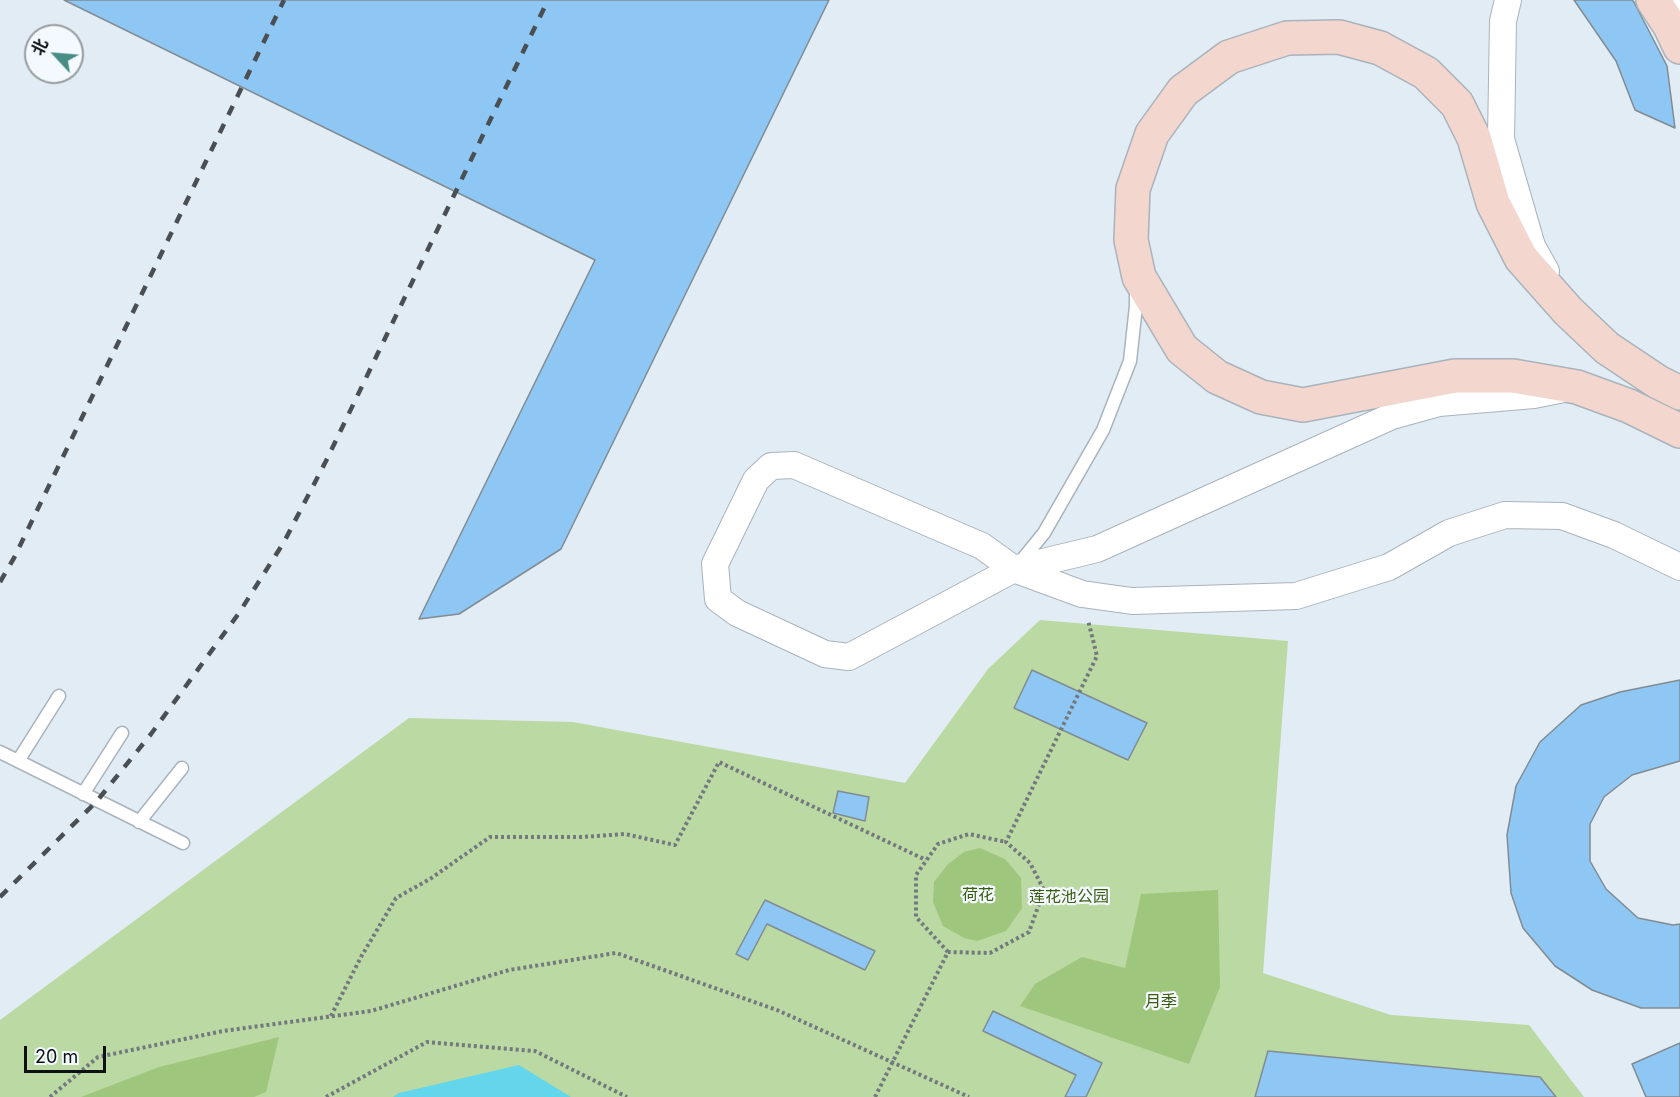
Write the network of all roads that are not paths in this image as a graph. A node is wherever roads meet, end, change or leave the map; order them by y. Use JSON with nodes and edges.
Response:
{"nodes":[{"id":1,"x":1508,"y":0,"type":"edge"},
{"id":2,"x":1653,"y":0,"type":"edge"},
{"id":3,"x":1677,"y":0,"type":"edge"},
{"id":4,"x":1680,"y":9,"type":"edge"},
{"id":5,"x":1680,"y":47,"type":"edge"},
{"id":6,"x":1134,"y":258,"type":"junction"},
{"id":7,"x":1568,"y":311,"type":"junction"},
{"id":8,"x":1576,"y":387,"type":"junction"},
{"id":9,"x":1680,"y":393,"type":"edge"},
{"id":10,"x":1680,"y":431,"type":"edge"},
{"id":11,"x":1680,"y":567,"type":"edge"},
{"id":12,"x":1014,"y":569,"type":"junction"},
{"id":13,"x":58,"y":696,"type":"dead end"},
{"id":14,"x":122,"y":733,"type":"dead end"},
{"id":15,"x":0,"y":752,"type":"edge"},
{"id":16,"x":18,"y":761,"type":"junction"},
{"id":17,"x":182,"y":768,"type":"dead end"},
{"id":18,"x":83,"y":794,"type":"junction"},
{"id":19,"x":139,"y":822,"type":"junction"},
{"id":20,"x":183,"y":843,"type":"dead end"}],
"edges":[{"from":1,"to":7,"type":"street"},
{"from":2,"to":5,"type":"main road"},
{"from":3,"to":4,"type":"lane"},
{"from":6,"to":7,"type":"main road"},
{"from":6,"to":8,"type":"main road"},
{"from":6,"to":12,"type":"lane"},
{"from":7,"to":9,"type":"main road"},
{"from":8,"to":10,"type":"main road"},
{"from":8,"to":12,"type":"street"},
{"from":11,"to":12,"type":"street"},
{"from":12,"to":12,"type":"street"},
{"from":13,"to":16,"type":"lane"},
{"from":14,"to":18,"type":"lane"},
{"from":15,"to":16,"type":"lane"},
{"from":16,"to":18,"type":"lane"},
{"from":17,"to":19,"type":"lane"},
{"from":18,"to":19,"type":"lane"},
{"from":19,"to":20,"type":"lane"}]}
